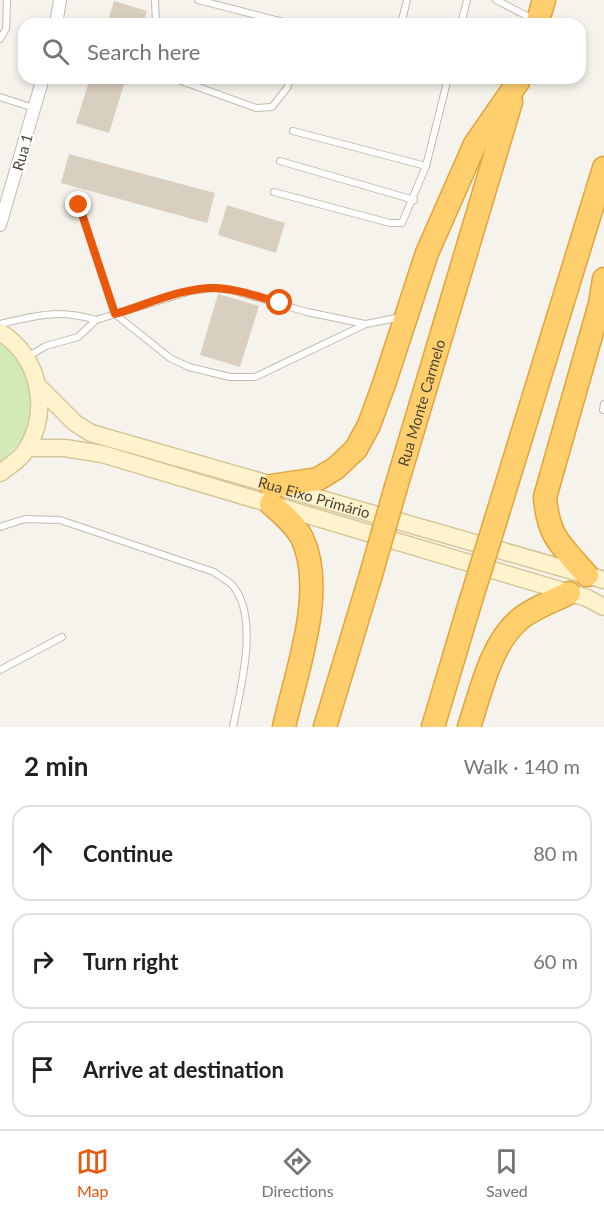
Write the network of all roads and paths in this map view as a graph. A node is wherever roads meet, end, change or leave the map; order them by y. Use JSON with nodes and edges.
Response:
{"nodes":[{"id":1,"x":8,"y":0,"type":"edge"},
{"id":2,"x":60,"y":0,"type":"edge"},
{"id":3,"x":154,"y":0,"type":"edge"},
{"id":4,"x":198,"y":0,"type":"edge"},
{"id":5,"x":407,"y":0,"type":"edge"},
{"id":6,"x":467,"y":0,"type":"edge"},
{"id":7,"x":496,"y":0,"type":"edge"},
{"id":8,"x":544,"y":0,"type":"edge"},
{"id":9,"x":57,"y":18,"type":"edge"},
{"id":10,"x":156,"y":18,"type":"edge"},
{"id":11,"x":268,"y":18,"type":"edge"},
{"id":12,"x":402,"y":18,"type":"edge"},
{"id":13,"x":462,"y":18,"type":"edge"},
{"id":14,"x":528,"y":18,"type":"edge"},
{"id":15,"x":539,"y":18,"type":"edge"},
{"id":16,"x":0,"y":39,"type":"edge"},
{"id":17,"x":41,"y":84,"type":"edge"},
{"id":18,"x":190,"y":84,"type":"edge"},
{"id":19,"x":289,"y":84,"type":"edge"},
{"id":20,"x":446,"y":84,"type":"edge"},
{"id":21,"x":515,"y":84,"type":"edge"},
{"id":22,"x":517,"y":84,"type":"edge"},
{"id":23,"x":0,"y":97,"type":"edge"},
{"id":24,"x":34,"y":108,"type":"junction"},
{"id":25,"x":293,"y":131,"type":"dead end"},
{"id":26,"x":280,"y":161,"type":"dead end"},
{"id":27,"x":426,"y":166,"type":"junction"},
{"id":28,"x":604,"y":168,"type":"edge"},
{"id":29,"x":274,"y":192,"type":"dead end"},
{"id":30,"x":414,"y":200,"type":"junction"},
{"id":31,"x":79,"y":205,"type":"dead end"},
{"id":32,"x":0,"y":225,"type":"edge"},
{"id":33,"x":604,"y":279,"type":"edge"},
{"id":34,"x":115,"y":314,"type":"junction"},
{"id":35,"x":405,"y":316,"type":"junction"},
{"id":36,"x":96,"y":320,"type":"junction"},
{"id":37,"x":0,"y":324,"type":"edge"},
{"id":38,"x":366,"y":324,"type":"junction"},
{"id":39,"x":0,"y":332,"type":"edge"},
{"id":40,"x":27,"y":357,"type":"junction"},
{"id":41,"x":39,"y":387,"type":"junction"},
{"id":42,"x":27,"y":448,"type":"junction"},
{"id":43,"x":0,"y":473,"type":"edge"},
{"id":44,"x":271,"y":495,"type":"junction"},
{"id":45,"x":0,"y":527,"type":"edge"},
{"id":46,"x":595,"y":577,"type":"edge"},
{"id":47,"x":569,"y":593,"type":"junction"},
{"id":48,"x":604,"y":608,"type":"edge"},
{"id":49,"x":62,"y":637,"type":"dead end"},
{"id":50,"x":0,"y":670,"type":"edge"},
{"id":51,"x":233,"y":727,"type":"edge"},
{"id":52,"x":284,"y":727,"type":"edge"},
{"id":53,"x":325,"y":727,"type":"edge"},
{"id":54,"x":434,"y":727,"type":"edge"},
{"id":55,"x":469,"y":727,"type":"edge"}],
"edges":[{"from":1,"to":16,"type":"lane"},
{"from":2,"to":9,"type":"street"},
{"from":3,"to":10,"type":"lane"},
{"from":4,"to":11,"type":"lane"},
{"from":5,"to":12,"type":"lane"},
{"from":6,"to":13,"type":"lane"},
{"from":7,"to":14,"type":"lane"},
{"from":8,"to":15,"type":"highway"},
{"from":17,"to":24,"type":"street","name":"Rua 1"},
{"from":18,"to":19,"type":"lane"},
{"from":20,"to":27,"type":"lane"},
{"from":21,"to":35,"type":"highway"},
{"from":22,"to":53,"type":"highway","name":"Rua Monte Carmelo","bridge":true},
{"from":23,"to":24,"type":"lane"},
{"from":24,"to":32,"type":"street","name":"Rua 1"},
{"from":25,"to":27,"type":"lane"},
{"from":26,"to":30,"type":"lane"},
{"from":27,"to":30,"type":"lane"},
{"from":28,"to":54,"type":"highway","bridge":true},
{"from":29,"to":30,"type":"lane"},
{"from":31,"to":34,"type":"lane"},
{"from":33,"to":46,"type":"highway"},
{"from":34,"to":36,"type":"lane"},
{"from":34,"to":38,"type":"lane"},
{"from":34,"to":38,"type":"lane"},
{"from":35,"to":38,"type":"lane"},
{"from":35,"to":44,"type":"highway"},
{"from":36,"to":37,"type":"lane"},
{"from":36,"to":40,"type":"lane"},
{"from":39,"to":40,"type":"street"},
{"from":40,"to":41,"type":"street"},
{"from":41,"to":42,"type":"street"},
{"from":41,"to":44,"type":"street","name":"Rua Eixo Primário"},
{"from":42,"to":43,"type":"street"},
{"from":42,"to":44,"type":"street","name":"Rua Eixo Primário"},
{"from":44,"to":46,"type":"street","name":"Rua Eixo Primário"},
{"from":44,"to":47,"type":"street","name":"Rua Eixo Primário"},
{"from":44,"to":52,"type":"highway"},
{"from":45,"to":51,"type":"lane"},
{"from":47,"to":48,"type":"street","name":"Rua Eixo Primário"},
{"from":47,"to":55,"type":"highway"},
{"from":49,"to":50,"type":"lane"}]}
